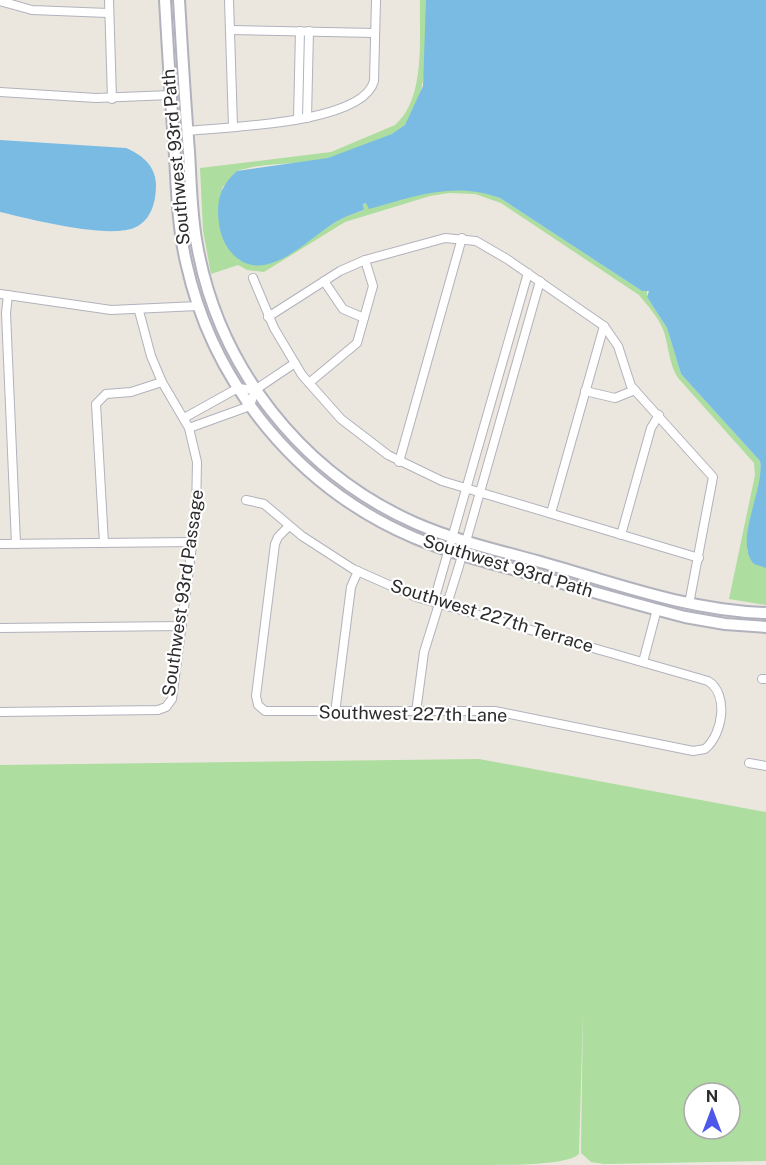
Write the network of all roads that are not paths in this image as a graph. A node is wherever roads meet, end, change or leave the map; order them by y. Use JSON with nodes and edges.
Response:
{"nodes":[{"id":1,"x":110,"y":0,"type":"edge"},
{"id":2,"x":165,"y":0,"type":"edge"},
{"id":3,"x":179,"y":0,"type":"edge"},
{"id":4,"x":229,"y":0,"type":"edge"},
{"id":5,"x":376,"y":0,"type":"edge"},
{"id":6,"x":0,"y":1,"type":"edge"},
{"id":7,"x":108,"y":13,"type":"junction"},
{"id":8,"x":231,"y":30,"type":"junction"},
{"id":9,"x":304,"y":31,"type":"junction"},
{"id":10,"x":375,"y":33,"type":"junction"},
{"id":11,"x":0,"y":92,"type":"edge"},
{"id":12,"x":171,"y":95,"type":"junction"},
{"id":13,"x":112,"y":99,"type":"junction"},
{"id":14,"x":302,"y":118,"type":"junction"},
{"id":15,"x":233,"y":127,"type":"junction"},
{"id":16,"x":187,"y":131,"type":"junction"},
{"id":17,"x":462,"y":238,"type":"junction"},
{"id":18,"x":365,"y":260,"type":"junction"},
{"id":19,"x":528,"y":273,"type":"junction"},
{"id":20,"x":253,"y":278,"type":"dead end"},
{"id":21,"x":324,"y":281,"type":"junction"},
{"id":22,"x":540,"y":281,"type":"junction"},
{"id":23,"x":4,"y":295,"type":"edge"},
{"id":24,"x":198,"y":306,"type":"junction"},
{"id":25,"x":139,"y":310,"type":"junction"},
{"id":26,"x":268,"y":317,"type":"junction"},
{"id":27,"x":364,"y":318,"type":"junction"},
{"id":28,"x":604,"y":326,"type":"junction"},
{"id":29,"x":295,"y":363,"type":"junction"},
{"id":30,"x":162,"y":382,"type":"junction"},
{"id":31,"x":309,"y":383,"type":"junction"},
{"id":32,"x":238,"y":388,"type":"junction"},
{"id":33,"x":255,"y":390,"type":"junction"},
{"id":34,"x":635,"y":390,"type":"junction"},
{"id":35,"x":585,"y":391,"type":"junction"},
{"id":36,"x":250,"y":406,"type":"junction"},
{"id":37,"x":659,"y":415,"type":"junction"},
{"id":38,"x":184,"y":418,"type":"junction"},
{"id":39,"x":189,"y":428,"type":"junction"},
{"id":40,"x":399,"y":462,"type":"junction"},
{"id":41,"x":468,"y":488,"type":"junction"},
{"id":42,"x":481,"y":492,"type":"junction"},
{"id":43,"x":246,"y":500,"type":"dead end"},
{"id":44,"x":551,"y":513,"type":"junction"},
{"id":45,"x":289,"y":526,"type":"junction"},
{"id":46,"x":621,"y":535,"type":"junction"},
{"id":47,"x":454,"y":537,"type":"junction"},
{"id":48,"x":466,"y":541,"type":"junction"},
{"id":49,"x":193,"y":542,"type":"junction"},
{"id":50,"x":104,"y":543,"type":"junction"},
{"id":51,"x":0,"y":544,"type":"edge"},
{"id":52,"x":16,"y":544,"type":"junction"},
{"id":53,"x":450,"y":551,"type":"junction"},
{"id":54,"x":462,"y":555,"type":"junction"},
{"id":55,"x":699,"y":558,"type":"junction"},
{"id":56,"x":358,"y":571,"type":"junction"},
{"id":57,"x":439,"y":604,"type":"junction"},
{"id":58,"x":690,"y":604,"type":"junction"},
{"id":59,"x":657,"y":609,"type":"junction"},
{"id":60,"x":766,"y":613,"type":"edge"},
{"id":61,"x":182,"y":626,"type":"junction"},
{"id":62,"x":766,"y":627,"type":"edge"},
{"id":63,"x":0,"y":628,"type":"edge"},
{"id":64,"x":643,"y":662,"type":"junction"},
{"id":65,"x":0,"y":712,"type":"edge"},
{"id":66,"x":335,"y":712,"type":"junction"},
{"id":67,"x":416,"y":712,"type":"junction"},
{"id":68,"x":705,"y":749,"type":"joint"},
{"id":69,"x":749,"y":764,"type":"dead end"},
{"id":70,"x":766,"y":766,"type":"edge"}],
"edges":[{"from":1,"to":7,"type":"street"},
{"from":2,"to":12,"type":"street","name":"Southwest 93rd Path"},
{"from":3,"to":16,"type":"street","name":"Southwest 93rd Path"},
{"from":4,"to":8,"type":"street"},
{"from":5,"to":10,"type":"street"},
{"from":6,"to":7,"type":"street"},
{"from":7,"to":13,"type":"street"},
{"from":8,"to":9,"type":"street"},
{"from":8,"to":15,"type":"street"},
{"from":9,"to":10,"type":"street"},
{"from":9,"to":14,"type":"street"},
{"from":10,"to":14,"type":"street"},
{"from":11,"to":13,"type":"street"},
{"from":12,"to":13,"type":"street"},
{"from":12,"to":24,"type":"street","name":"Southwest 93rd Path"},
{"from":14,"to":15,"type":"street"},
{"from":15,"to":16,"type":"street"},
{"from":16,"to":33,"type":"street","name":"Southwest 93rd Path"},
{"from":17,"to":18,"type":"street"},
{"from":17,"to":19,"type":"street"},
{"from":17,"to":40,"type":"street"},
{"from":18,"to":21,"type":"street"},
{"from":18,"to":27,"type":"street"},
{"from":19,"to":22,"type":"street"},
{"from":19,"to":41,"type":"street"},
{"from":20,"to":26,"type":"street"},
{"from":21,"to":26,"type":"street"},
{"from":21,"to":27,"type":"street"},
{"from":22,"to":28,"type":"street"},
{"from":22,"to":42,"type":"street"},
{"from":23,"to":25,"type":"street"},
{"from":23,"to":52,"type":"street"},
{"from":24,"to":25,"type":"street"},
{"from":24,"to":32,"type":"street","name":"Southwest 93rd Path"},
{"from":25,"to":30,"type":"street","name":"Southwest 93rd Passage"},
{"from":26,"to":29,"type":"street"},
{"from":27,"to":31,"type":"street"},
{"from":28,"to":34,"type":"street"},
{"from":28,"to":35,"type":"street"},
{"from":29,"to":31,"type":"street"},
{"from":29,"to":33,"type":"street"},
{"from":30,"to":38,"type":"street","name":"Southwest 93rd Passage"},
{"from":30,"to":50,"type":"street"},
{"from":31,"to":40,"type":"street"},
{"from":32,"to":33,"type":"street"},
{"from":32,"to":36,"type":"street","name":"Southwest 93rd Path"},
{"from":32,"to":38,"type":"street"},
{"from":33,"to":36,"type":"street"},
{"from":33,"to":47,"type":"street","name":"Southwest 93rd Path"},
{"from":34,"to":35,"type":"street"},
{"from":34,"to":37,"type":"street"},
{"from":35,"to":44,"type":"street"},
{"from":36,"to":39,"type":"street"},
{"from":36,"to":53,"type":"street","name":"Southwest 93rd Path"},
{"from":37,"to":46,"type":"street"},
{"from":37,"to":55,"type":"street"},
{"from":38,"to":39,"type":"street","name":"Southwest 93rd Passage"},
{"from":39,"to":49,"type":"street","name":"Southwest 93rd Passage"},
{"from":40,"to":41,"type":"street"},
{"from":41,"to":42,"type":"street"},
{"from":41,"to":47,"type":"street"},
{"from":42,"to":44,"type":"street"},
{"from":42,"to":48,"type":"street"},
{"from":43,"to":45,"type":"street","name":"Southwest 227th Terrace"},
{"from":44,"to":46,"type":"street"},
{"from":45,"to":56,"type":"street","name":"Southwest 227th Terrace"},
{"from":45,"to":66,"type":"street","name":"Southwest 227th Lane"},
{"from":46,"to":55,"type":"street"},
{"from":47,"to":48,"type":"street","name":"Southwest 93rd Path"},
{"from":47,"to":53,"type":"street"},
{"from":48,"to":54,"type":"street"},
{"from":48,"to":58,"type":"street","name":"Southwest 93rd Path"},
{"from":49,"to":50,"type":"street"},
{"from":49,"to":61,"type":"street","name":"Southwest 93rd Passage"},
{"from":50,"to":52,"type":"street"},
{"from":51,"to":52,"type":"street"},
{"from":53,"to":54,"type":"street","name":"Southwest 93rd Path"},
{"from":53,"to":57,"type":"street"},
{"from":54,"to":57,"type":"street"},
{"from":54,"to":59,"type":"street","name":"Southwest 93rd Path"},
{"from":55,"to":58,"type":"street"},
{"from":56,"to":57,"type":"street","name":"Southwest 227th Terrace"},
{"from":56,"to":66,"type":"street"},
{"from":57,"to":64,"type":"street","name":"Southwest 227th Terrace"},
{"from":57,"to":67,"type":"street"},
{"from":58,"to":60,"type":"street","name":"Southwest 93rd Path"},
{"from":59,"to":62,"type":"street","name":"Southwest 93rd Path"},
{"from":59,"to":64,"type":"street"},
{"from":61,"to":63,"type":"street"},
{"from":61,"to":65,"type":"street","name":"Southwest 93rd Passage"},
{"from":64,"to":68,"type":"street","name":"Southwest 227th Terrace"},
{"from":66,"to":67,"type":"street","name":"Southwest 227th Lane"},
{"from":67,"to":68,"type":"street","name":"Southwest 227th Lane"},
{"from":69,"to":70,"type":"street"}]}
